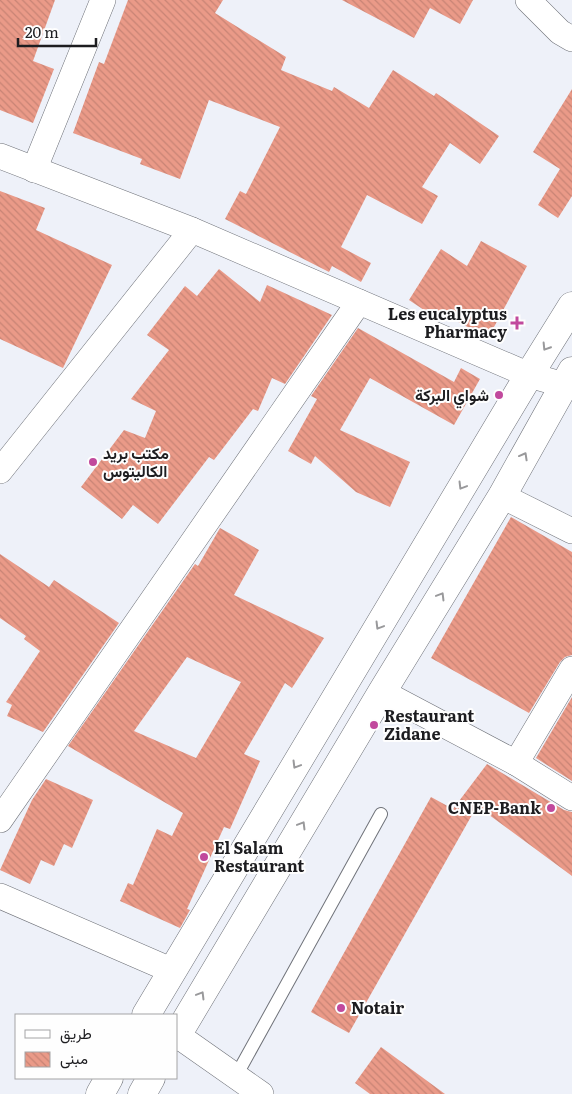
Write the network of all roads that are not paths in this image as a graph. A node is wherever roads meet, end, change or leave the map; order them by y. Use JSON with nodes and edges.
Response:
{"nodes":[{"id":1,"x":103,"y":0,"type":"edge"},
{"id":2,"x":528,"y":0,"type":"edge"},
{"id":3,"x":572,"y":39,"type":"edge"},
{"id":4,"x":0,"y":156,"type":"edge"},
{"id":5,"x":34,"y":170,"type":"junction"},
{"id":6,"x":192,"y":230,"type":"junction"},
{"id":7,"x":358,"y":302,"type":"junction"},
{"id":8,"x":572,"y":306,"type":"edge"},
{"id":9,"x":529,"y":374,"type":"junction"},
{"id":10,"x":568,"y":378,"type":"edge"},
{"id":11,"x":0,"y":471,"type":"edge"},
{"id":12,"x":502,"y":496,"type":"junction"},
{"id":13,"x":572,"y":531,"type":"edge"},
{"id":14,"x":572,"y":669,"type":"edge"},
{"id":15,"x":382,"y":692,"type":"junction"},
{"id":16,"x":516,"y":763,"type":"junction"},
{"id":17,"x":572,"y":798,"type":"edge"},
{"id":18,"x":381,"y":814,"type":"dead end"},
{"id":19,"x":0,"y":820,"type":"edge"},
{"id":20,"x":0,"y":896,"type":"edge"},
{"id":21,"x":173,"y":971,"type":"junction"},
{"id":22,"x":147,"y":1014,"type":"edge"},
{"id":23,"x":178,"y":1034,"type":"edge"},
{"id":24,"x":178,"y":1037,"type":"edge"},
{"id":25,"x":236,"y":1076,"type":"junction"},
{"id":26,"x":108,"y":1079,"type":"edge"},
{"id":27,"x":150,"y":1079,"type":"edge"},
{"id":28,"x":100,"y":1094,"type":"edge"},
{"id":29,"x":142,"y":1094,"type":"edge"},
{"id":30,"x":262,"y":1094,"type":"edge"}],
"edges":[{"from":1,"to":5,"type":"street"},
{"from":2,"to":3,"type":"street"},
{"from":4,"to":5,"type":"street"},
{"from":5,"to":6,"type":"street"},
{"from":6,"to":7,"type":"street"},
{"from":6,"to":11,"type":"street"},
{"from":7,"to":9,"type":"street"},
{"from":7,"to":19,"type":"street"},
{"from":8,"to":9,"type":"main road","one_way":true},
{"from":9,"to":10,"type":"street"},
{"from":9,"to":21,"type":"main road","one_way":true},
{"from":12,"to":10,"type":"main road","one_way":true},
{"from":12,"to":13,"type":"street"},
{"from":15,"to":12,"type":"main road","one_way":true},
{"from":14,"to":16,"type":"street"},
{"from":15,"to":16,"type":"street"},
{"from":23,"to":15,"type":"main road","one_way":true},
{"from":16,"to":17,"type":"street"},
{"from":18,"to":25,"type":"lane"},
{"from":20,"to":21,"type":"street"},
{"from":21,"to":22,"type":"main road"},
{"from":24,"to":25,"type":"street"},
{"from":25,"to":30,"type":"street"},
{"from":26,"to":28,"type":"main road"},
{"from":27,"to":29,"type":"main road"}]}
